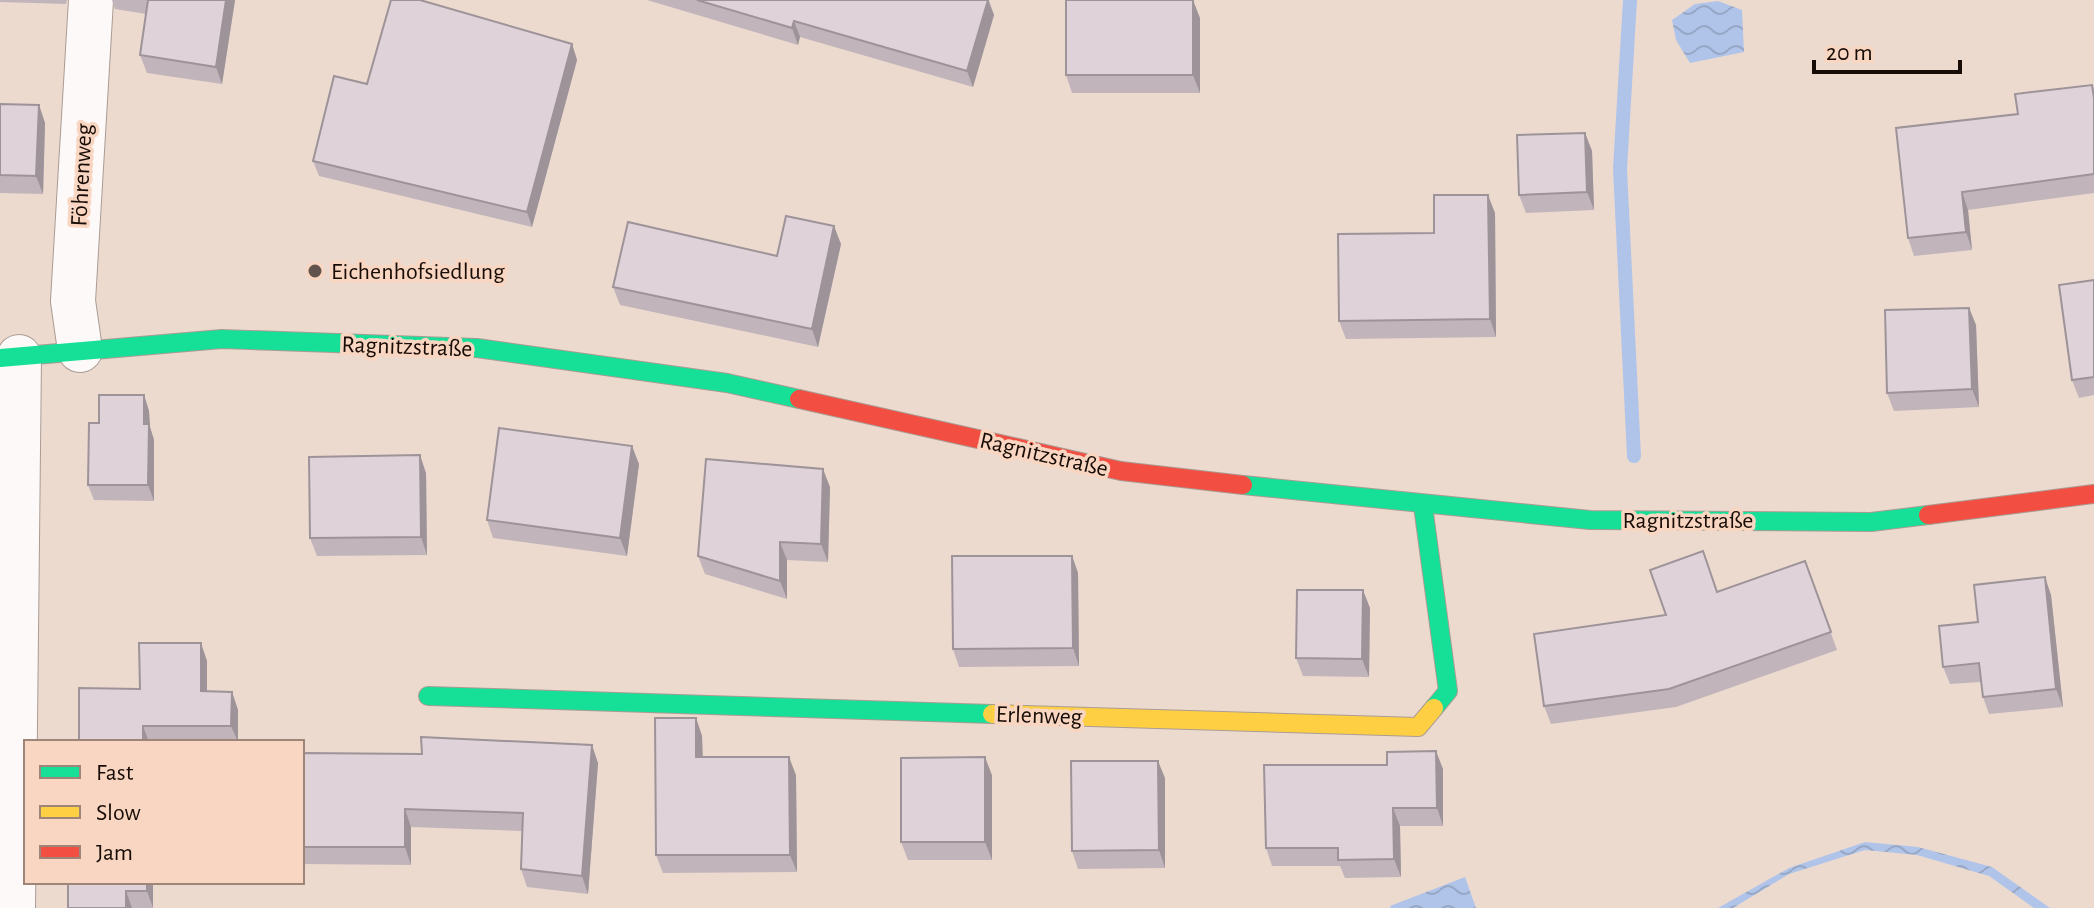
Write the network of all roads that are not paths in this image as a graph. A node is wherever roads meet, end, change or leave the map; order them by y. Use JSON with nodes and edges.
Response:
{"nodes":[{"id":1,"x":91,"y":0,"type":"edge"},
{"id":2,"x":80,"y":350,"type":"junction"},
{"id":3,"x":10,"y":357,"type":"edge"},
{"id":4,"x":2094,"y":494,"type":"edge"},
{"id":5,"x":1423,"y":506,"type":"junction"},
{"id":6,"x":428,"y":696,"type":"dead end"},
{"id":7,"x":13,"y":908,"type":"edge"}],
"edges":[{"from":1,"to":2,"type":"street","name":"Föhrenweg"},
{"from":2,"to":3,"type":"main road","name":"Ragnitzstraße"},
{"from":2,"to":5,"type":"main road","name":"Ragnitzstraße"},
{"from":3,"to":7,"type":"street"},
{"from":4,"to":5,"type":"main road","name":"Ragnitzstraße"},
{"from":5,"to":6,"type":"main road","name":"Erlenweg"}]}
